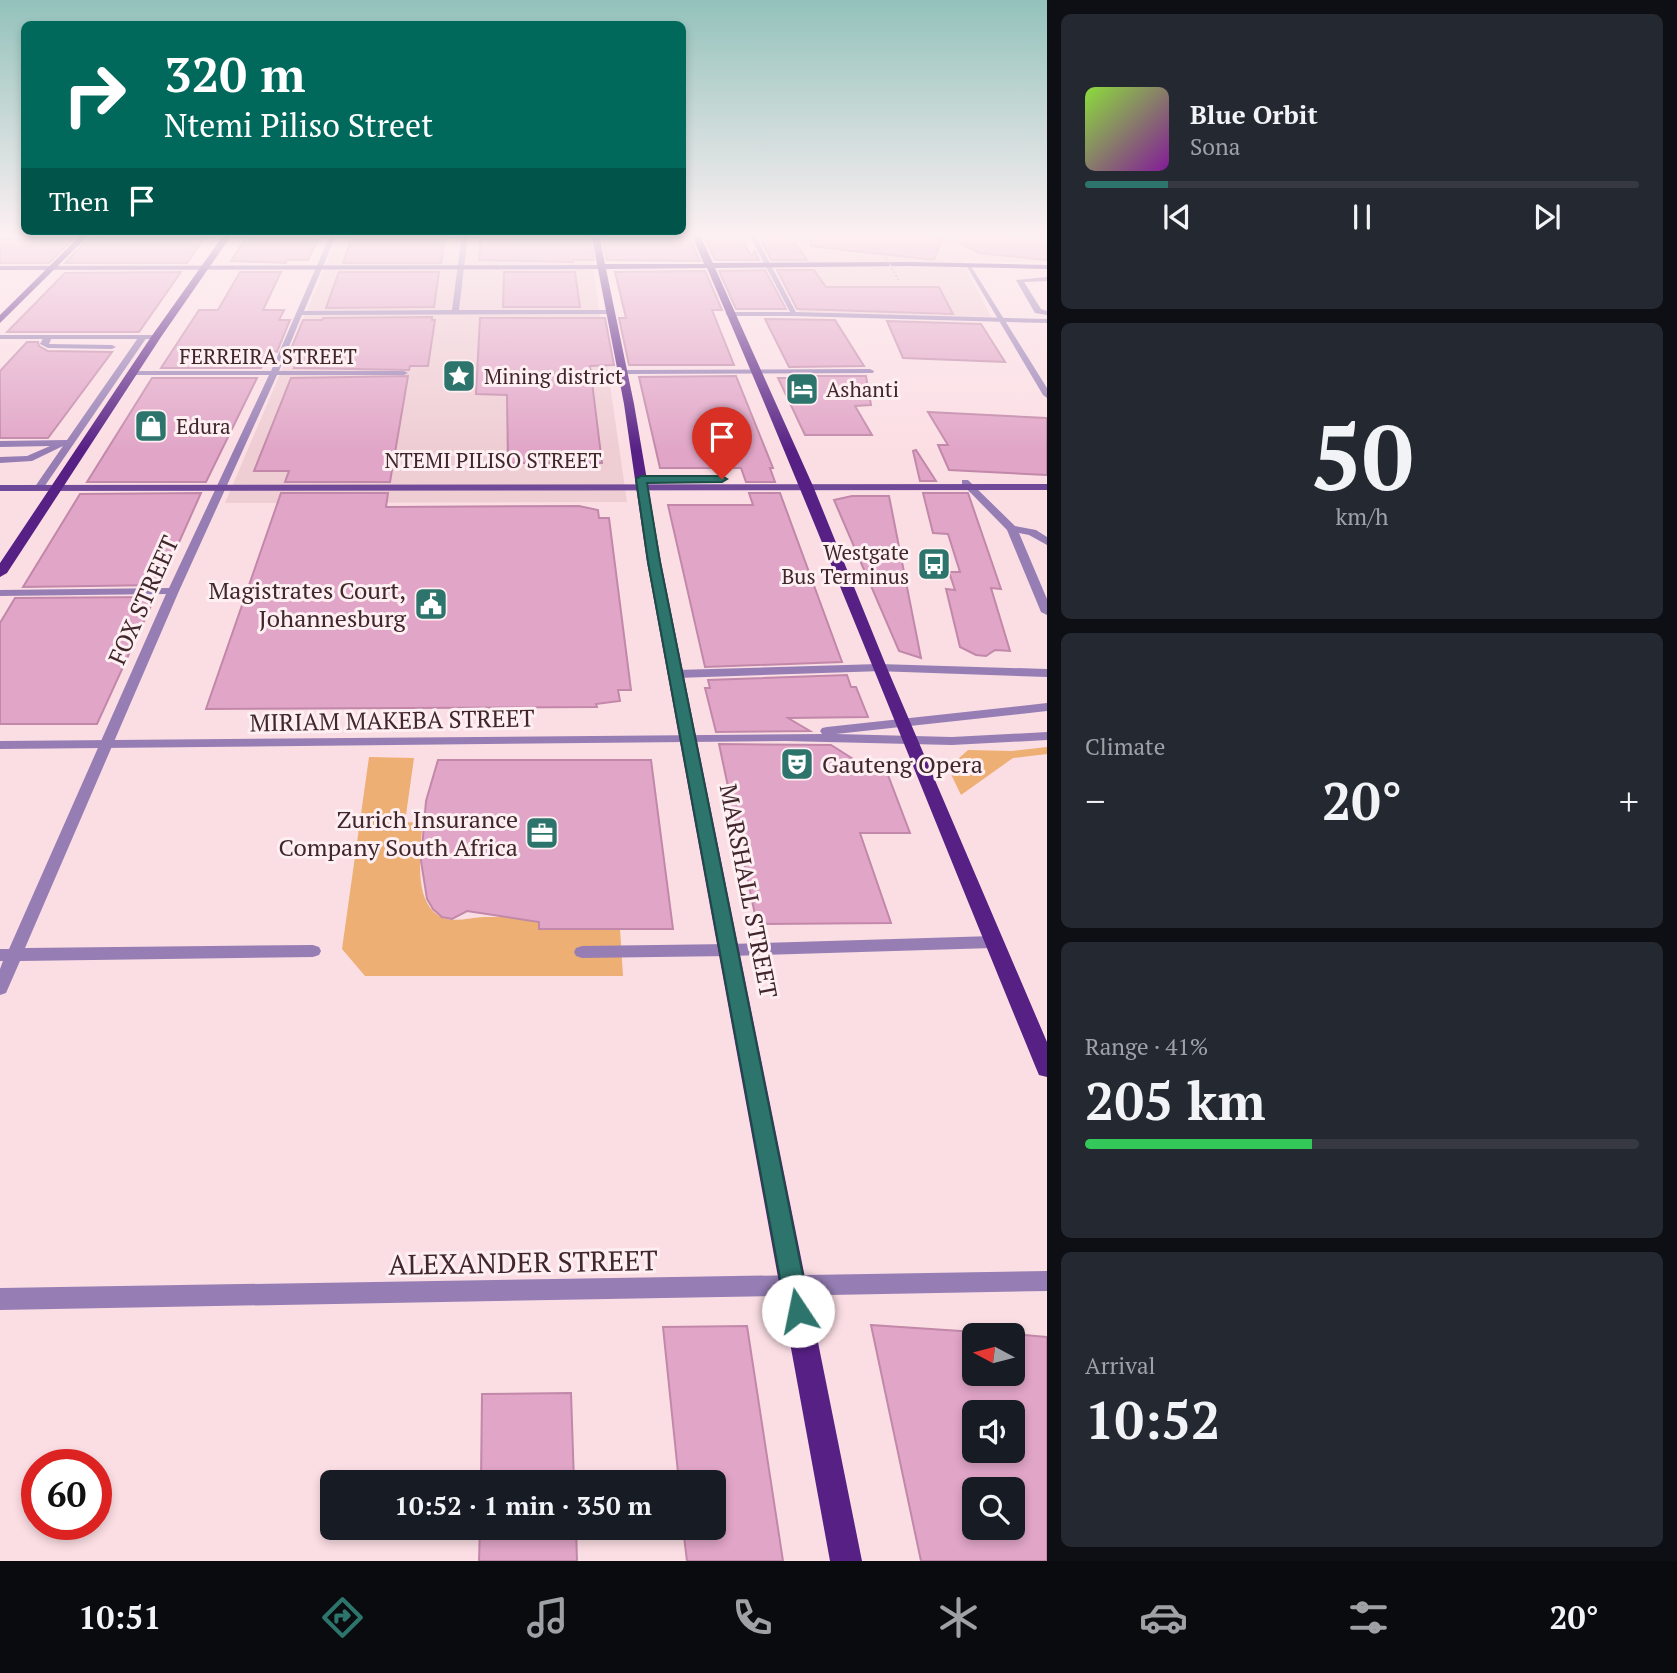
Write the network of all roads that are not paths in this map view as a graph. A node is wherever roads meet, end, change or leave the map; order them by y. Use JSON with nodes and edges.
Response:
{"nodes":[{"id":1,"x":14,"y":306,"type":"edge"},
{"id":2,"x":178,"y":306,"type":"edge"},
{"id":3,"x":303,"y":306,"type":"edge"},
{"id":4,"x":456,"y":306,"type":"edge"},
{"id":5,"x":609,"y":306,"type":"edge"},
{"id":6,"x":726,"y":306,"type":"edge"},
{"id":7,"x":791,"y":306,"type":"edge"},
{"id":8,"x":994,"y":306,"type":"edge"},
{"id":9,"x":455,"y":312,"type":"junction"},
{"id":10,"x":610,"y":312,"type":"junction"},
{"id":11,"x":300,"y":313,"type":"junction"},
{"id":12,"x":729,"y":314,"type":"junction"},
{"id":13,"x":795,"y":314,"type":"junction"},
{"id":14,"x":0,"y":320,"type":"edge"},
{"id":15,"x":1002,"y":320,"type":"junction"},
{"id":16,"x":1047,"y":321,"type":"edge"},
{"id":17,"x":0,"y":337,"type":"edge"},
{"id":18,"x":48,"y":337,"type":"junction"},
{"id":19,"x":143,"y":337,"type":"junction"},
{"id":20,"x":156,"y":337,"type":"junction"},
{"id":21,"x":112,"y":347,"type":"dead end"},
{"id":22,"x":870,"y":371,"type":"dead end"},
{"id":23,"x":622,"y":372,"type":"junction"},
{"id":24,"x":755,"y":372,"type":"junction"},
{"id":25,"x":132,"y":373,"type":"junction"},
{"id":26,"x":274,"y":373,"type":"junction"},
{"id":27,"x":404,"y":373,"type":"dead end"},
{"id":28,"x":1047,"y":394,"type":"edge"},
{"id":29,"x":66,"y":443,"type":"junction"},
{"id":30,"x":0,"y":444,"type":"edge"},
{"id":31,"x":0,"y":460,"type":"edge"},
{"id":32,"x":0,"y":481,"type":"edge"},
{"id":33,"x":805,"y":482,"type":"junction"},
{"id":34,"x":642,"y":483,"type":"junction"},
{"id":35,"x":49,"y":484,"type":"junction"},
{"id":36,"x":222,"y":484,"type":"junction"},
{"id":37,"x":967,"y":486,"type":"junction"},
{"id":38,"x":1047,"y":487,"type":"edge"},
{"id":39,"x":0,"y":488,"type":"edge"},
{"id":40,"x":1012,"y":529,"type":"junction"},
{"id":41,"x":1047,"y":542,"type":"edge"},
{"id":42,"x":0,"y":573,"type":"edge"},
{"id":43,"x":173,"y":591,"type":"junction"},
{"id":44,"x":0,"y":593,"type":"edge"},
{"id":45,"x":1047,"y":611,"type":"edge"},
{"id":46,"x":879,"y":668,"type":"junction"},
{"id":47,"x":1047,"y":673,"type":"edge"},
{"id":48,"x":677,"y":674,"type":"junction"},
{"id":49,"x":1047,"y":707,"type":"edge"},
{"id":50,"x":907,"y":733,"type":"junction"},
{"id":51,"x":1047,"y":736,"type":"edge"},
{"id":52,"x":690,"y":740,"type":"junction"},
{"id":53,"x":0,"y":745,"type":"edge"},
{"id":54,"x":107,"y":745,"type":"junction"},
{"id":55,"x":993,"y":942,"type":"junction"},
{"id":56,"x":730,"y":950,"type":"junction"},
{"id":57,"x":313,"y":951,"type":"dead end"},
{"id":58,"x":582,"y":952,"type":"dead end"},
{"id":59,"x":7,"y":955,"type":"edge"},
{"id":60,"x":0,"y":988,"type":"edge"},
{"id":61,"x":1047,"y":1068,"type":"edge"},
{"id":62,"x":1047,"y":1281,"type":"edge"},
{"id":63,"x":793,"y":1286,"type":"junction"},
{"id":64,"x":0,"y":1300,"type":"edge"},
{"id":65,"x":846,"y":1561,"type":"edge"}],
"edges":[{"from":1,"to":14,"type":"main road"},
{"from":2,"to":20,"type":"main road"},
{"from":3,"to":11,"type":"street","name":"FOX STREET"},
{"from":4,"to":9,"type":"street"},
{"from":5,"to":10,"type":"main road","name":"MARSHALL STREET"},
{"from":6,"to":12,"type":"main road"},
{"from":7,"to":13,"type":"street"},
{"from":8,"to":15,"type":"street"},
{"from":9,"to":10,"type":"street"},
{"from":9,"to":11,"type":"street"},
{"from":10,"to":23,"type":"main road","name":"MARSHALL STREET"},
{"from":11,"to":26,"type":"street","name":"FOX STREET"},
{"from":12,"to":13,"type":"street"},
{"from":12,"to":24,"type":"main road"},
{"from":13,"to":15,"type":"street"},
{"from":15,"to":16,"type":"street"},
{"from":15,"to":28,"type":"street"},
{"from":17,"to":18,"type":"street"},
{"from":18,"to":19,"type":"street"},
{"from":18,"to":21,"type":"street"},
{"from":19,"to":20,"type":"street"},
{"from":19,"to":29,"type":"street"},
{"from":20,"to":25,"type":"main road"},
{"from":22,"to":24,"type":"street"},
{"from":23,"to":24,"type":"street"},
{"from":23,"to":34,"type":"main road","name":"MARSHALL STREET"},
{"from":24,"to":33,"type":"main road"},
{"from":25,"to":26,"type":"street","name":"FERREIRA STREET"},
{"from":25,"to":35,"type":"main road"},
{"from":26,"to":27,"type":"street","name":"FERREIRA STREET"},
{"from":26,"to":36,"type":"street","name":"FOX STREET"},
{"from":29,"to":30,"type":"street"},
{"from":29,"to":31,"type":"street"},
{"from":29,"to":35,"type":"street"},
{"from":32,"to":35,"type":"street","name":"NTEMI PILISO STREET"},
{"from":33,"to":34,"type":"street","name":"NTEMI PILISO STREET"},
{"from":33,"to":37,"type":"street","name":"NTEMI PILISO STREET"},
{"from":33,"to":46,"type":"main road"},
{"from":34,"to":36,"type":"street","name":"NTEMI PILISO STREET"},
{"from":34,"to":48,"type":"main road","name":"MARSHALL STREET"},
{"from":35,"to":36,"type":"street","name":"NTEMI PILISO STREET"},
{"from":35,"to":39,"type":"street","name":"NTEMI PILISO STREET"},
{"from":35,"to":42,"type":"main road"},
{"from":36,"to":43,"type":"street","name":"FOX STREET"},
{"from":37,"to":38,"type":"street","name":"NTEMI PILISO STREET"},
{"from":37,"to":40,"type":"street"},
{"from":40,"to":41,"type":"street"},
{"from":40,"to":45,"type":"street"},
{"from":43,"to":44,"type":"street"},
{"from":43,"to":54,"type":"street","name":"FOX STREET"},
{"from":46,"to":47,"type":"street"},
{"from":46,"to":48,"type":"street"},
{"from":46,"to":50,"type":"main road"},
{"from":48,"to":52,"type":"main road","name":"MARSHALL STREET"},
{"from":49,"to":50,"type":"street","name":"MIRIAM MAKEBA STREET"},
{"from":50,"to":51,"type":"street","name":"MIRIAM MAKEBA STREET"},
{"from":50,"to":52,"type":"street","name":"MIRIAM MAKEBA STREET"},
{"from":50,"to":55,"type":"main road"},
{"from":52,"to":54,"type":"street","name":"MIRIAM MAKEBA STREET"},
{"from":52,"to":56,"type":"main road","name":"MARSHALL STREET"},
{"from":53,"to":54,"type":"street","name":"MIRIAM MAKEBA STREET"},
{"from":54,"to":59,"type":"street","name":"FOX STREET"},
{"from":55,"to":56,"type":"street"},
{"from":55,"to":61,"type":"main road"},
{"from":56,"to":58,"type":"street"},
{"from":56,"to":63,"type":"main road","name":"MARSHALL STREET"},
{"from":57,"to":59,"type":"street"},
{"from":59,"to":60,"type":"street","name":"FOX STREET"},
{"from":62,"to":63,"type":"street","name":"ALEXANDER STREET"},
{"from":63,"to":64,"type":"street","name":"ALEXANDER STREET"},
{"from":63,"to":65,"type":"main road","name":"MARSHALL STREET"}]}
